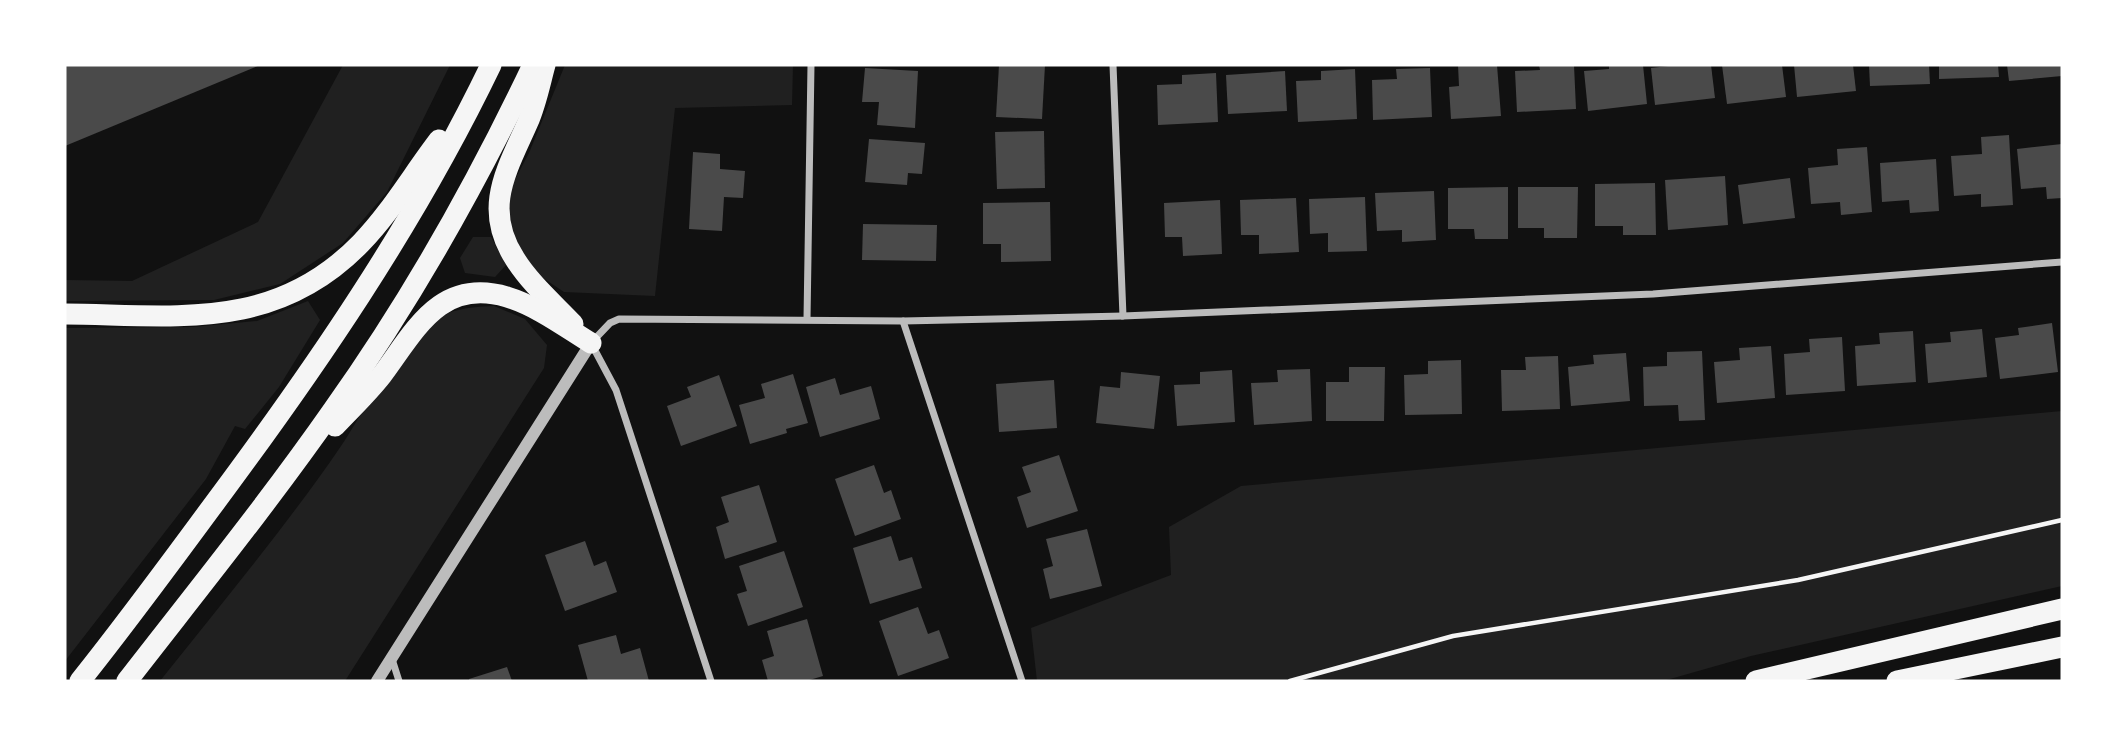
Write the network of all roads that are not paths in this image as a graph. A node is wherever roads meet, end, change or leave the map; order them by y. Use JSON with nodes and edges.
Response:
{"nodes":[{"id":1,"x":491,"y":65,"type":"edge"},
{"id":2,"x":533,"y":65,"type":"edge"},
{"id":3,"x":545,"y":65,"type":"edge"},
{"id":4,"x":811,"y":65,"type":"edge"},
{"id":5,"x":1113,"y":65,"type":"edge"},
{"id":6,"x":480,"y":87,"type":"junction"},
{"id":7,"x":2062,"y":262,"type":"edge"},
{"id":8,"x":65,"y":314,"type":"edge"},
{"id":9,"x":1123,"y":316,"type":"junction"},
{"id":10,"x":807,"y":319,"type":"junction"},
{"id":11,"x":903,"y":321,"type":"junction"},
{"id":12,"x":591,"y":343,"type":"junction"},
{"id":13,"x":262,"y":508,"type":"junction"},
{"id":14,"x":2062,"y":609,"type":"edge"},
{"id":15,"x":2062,"y":646,"type":"edge"},
{"id":16,"x":391,"y":658,"type":"junction"},
{"id":17,"x":80,"y":681,"type":"edge"},
{"id":18,"x":127,"y":681,"type":"edge"},
{"id":19,"x":377,"y":681,"type":"edge"},
{"id":20,"x":399,"y":681,"type":"edge"},
{"id":21,"x":711,"y":681,"type":"edge"},
{"id":22,"x":1021,"y":681,"type":"edge"},
{"id":23,"x":1756,"y":681,"type":"edge"},
{"id":24,"x":1897,"y":681,"type":"edge"}],
"edges":[{"from":1,"to":6,"type":"highway"},
{"from":2,"to":13,"type":"highway"},
{"from":3,"to":12,"type":"highway"},
{"from":4,"to":10,"type":"street"},
{"from":5,"to":9,"type":"street"},
{"from":6,"to":8,"type":"highway"},
{"from":6,"to":17,"type":"highway"},
{"from":7,"to":9,"type":"street"},
{"from":9,"to":11,"type":"street"},
{"from":10,"to":11,"type":"street"},
{"from":10,"to":12,"type":"street"},
{"from":11,"to":22,"type":"street"},
{"from":12,"to":13,"type":"highway"},
{"from":12,"to":16,"type":"street"},
{"from":12,"to":21,"type":"street"},
{"from":13,"to":18,"type":"highway"},
{"from":14,"to":23,"type":"highway"},
{"from":15,"to":24,"type":"highway"},
{"from":16,"to":19,"type":"street"},
{"from":16,"to":20,"type":"street"}]}
